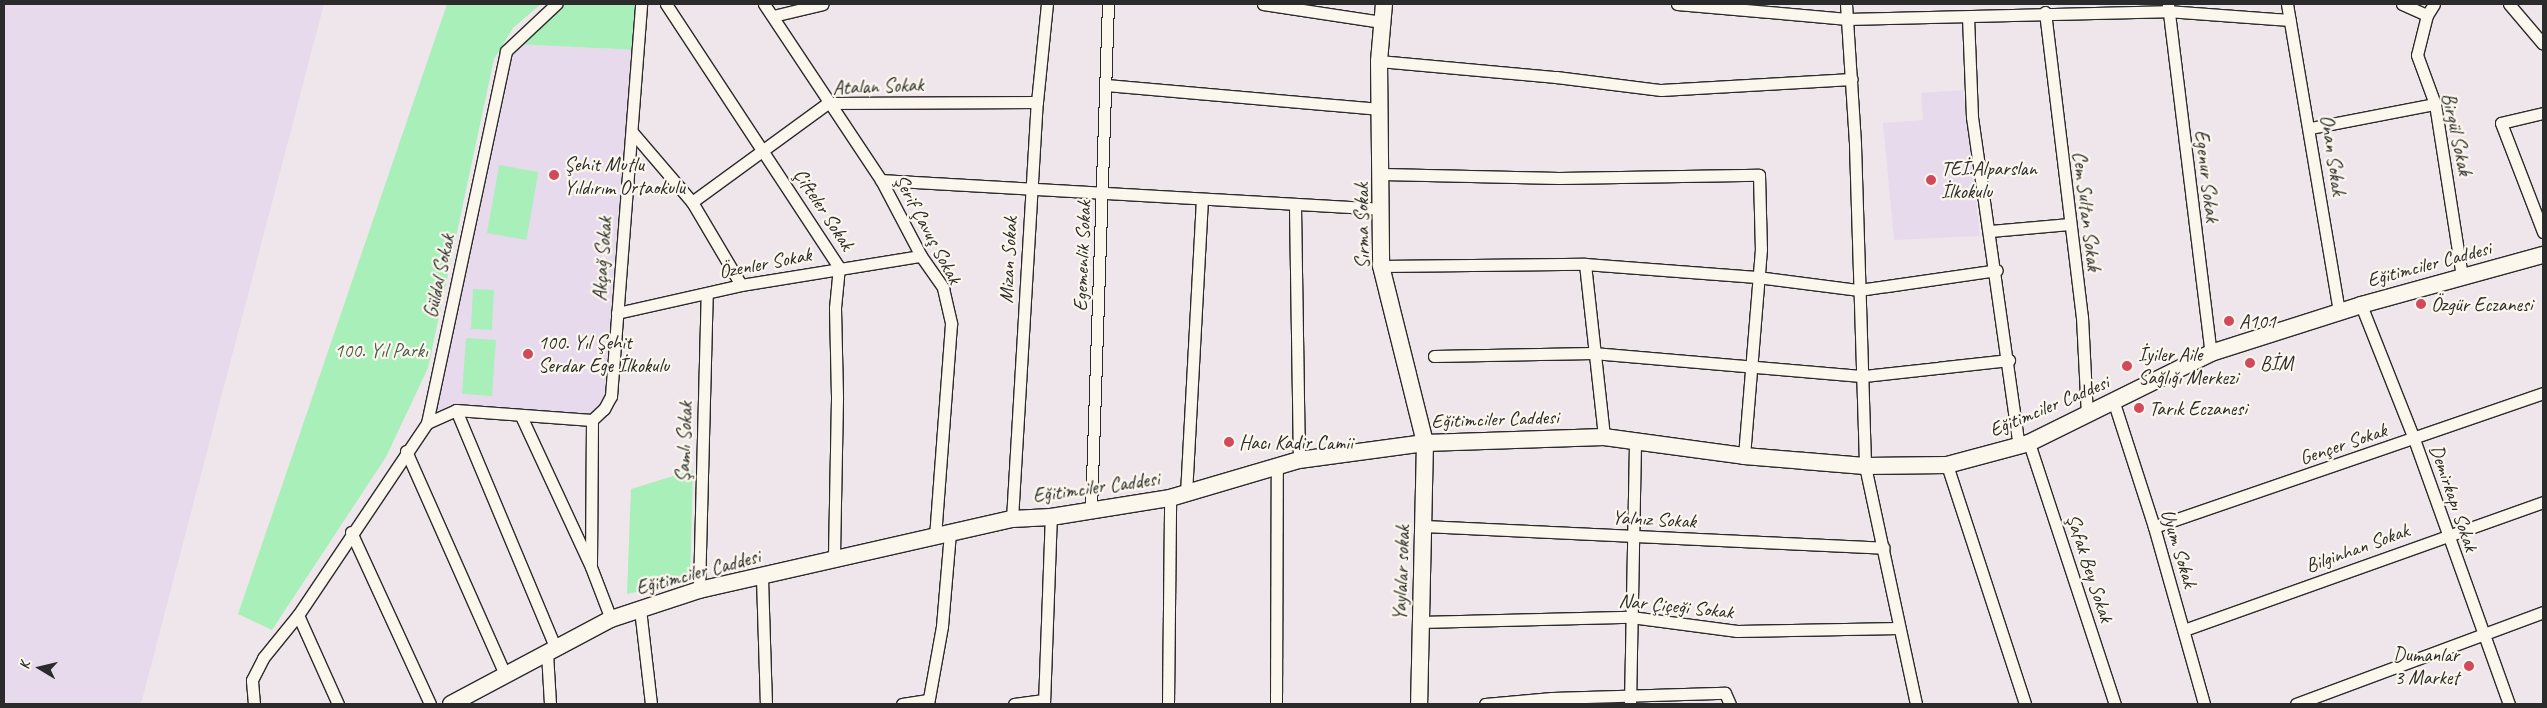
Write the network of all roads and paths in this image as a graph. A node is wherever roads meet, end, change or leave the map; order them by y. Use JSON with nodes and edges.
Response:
{"nodes":[{"id":1,"x":556,"y":4,"type":"edge"},
{"id":2,"x":641,"y":4,"type":"edge"},
{"id":3,"x":666,"y":4,"type":"edge"},
{"id":4,"x":764,"y":4,"type":"edge"},
{"id":5,"x":823,"y":4,"type":"edge"},
{"id":6,"x":1047,"y":4,"type":"edge"},
{"id":7,"x":1108,"y":4,"type":"edge"},
{"id":8,"x":1263,"y":4,"type":"edge"},
{"id":9,"x":1384,"y":4,"type":"edge"},
{"id":10,"x":1677,"y":4,"type":"edge"},
{"id":11,"x":1846,"y":4,"type":"edge"},
{"id":12,"x":2287,"y":4,"type":"edge"},
{"id":13,"x":2402,"y":4,"type":"edge"},
{"id":14,"x":2434,"y":4,"type":"edge"},
{"id":15,"x":2509,"y":4,"type":"edge"},
{"id":16,"x":2168,"y":8,"type":"edge"},
{"id":17,"x":2045,"y":12,"type":"junction"},
{"id":18,"x":2427,"y":15,"type":"junction"},
{"id":19,"x":773,"y":16,"type":"junction"},
{"id":20,"x":1968,"y":17,"type":"junction"},
{"id":21,"x":1847,"y":18,"type":"junction"},
{"id":22,"x":2290,"y":20,"type":"junction"},
{"id":23,"x":1382,"y":22,"type":"junction"},
{"id":24,"x":2543,"y":44,"type":"edge"},
{"id":25,"x":1379,"y":61,"type":"junction"},
{"id":26,"x":1852,"y":79,"type":"junction"},
{"id":27,"x":1106,"y":85,"type":"junction"},
{"id":28,"x":1036,"y":102,"type":"junction"},
{"id":29,"x":828,"y":103,"type":"junction"},
{"id":30,"x":2435,"y":104,"type":"junction"},
{"id":31,"x":1380,"y":109,"type":"junction"},
{"id":32,"x":2543,"y":113,"type":"edge"},
{"id":33,"x":2310,"y":128,"type":"junction"},
{"id":34,"x":633,"y":133,"type":"junction"},
{"id":35,"x":765,"y":151,"type":"junction"},
{"id":36,"x":1382,"y":174,"type":"junction"},
{"id":37,"x":881,"y":180,"type":"junction"},
{"id":38,"x":1031,"y":188,"type":"junction"},
{"id":39,"x":1103,"y":194,"type":"junction"},
{"id":40,"x":1202,"y":201,"type":"junction"},
{"id":41,"x":692,"y":202,"type":"junction"},
{"id":42,"x":1295,"y":206,"type":"junction"},
{"id":43,"x":1380,"y":209,"type":"junction"},
{"id":44,"x":2070,"y":224,"type":"junction"},
{"id":45,"x":1990,"y":231,"type":"junction"},
{"id":46,"x":2543,"y":232,"type":"edge"},
{"id":47,"x":922,"y":256,"type":"junction"},
{"id":48,"x":2543,"y":256,"type":"edge"},
{"id":49,"x":1585,"y":264,"type":"junction"},
{"id":50,"x":1381,"y":266,"type":"junction"},
{"id":51,"x":839,"y":267,"type":"junction"},
{"id":52,"x":1997,"y":270,"type":"junction"},
{"id":53,"x":1757,"y":277,"type":"junction"},
{"id":54,"x":2462,"y":277,"type":"junction"},
{"id":55,"x":741,"y":285,"type":"junction"},
{"id":56,"x":1859,"y":290,"type":"junction"},
{"id":57,"x":707,"y":294,"type":"junction"},
{"id":58,"x":2361,"y":305,"type":"junction"},
{"id":59,"x":2339,"y":312,"type":"junction"},
{"id":60,"x":617,"y":313,"type":"junction"},
{"id":61,"x":1593,"y":353,"type":"junction"},
{"id":62,"x":2211,"y":354,"type":"junction"},
{"id":63,"x":1434,"y":356,"type":"dead end"},
{"id":64,"x":2009,"y":360,"type":"junction"},
{"id":65,"x":1751,"y":368,"type":"junction"},
{"id":66,"x":1864,"y":376,"type":"junction"},
{"id":67,"x":2543,"y":393,"type":"edge"},
{"id":68,"x":2114,"y":403,"type":"junction"},
{"id":69,"x":456,"y":410,"type":"junction"},
{"id":70,"x":2087,"y":415,"type":"junction"},
{"id":71,"x":521,"y":416,"type":"junction"},
{"id":72,"x":592,"y":420,"type":"junction"},
{"id":73,"x":427,"y":424,"type":"junction"},
{"id":74,"x":1604,"y":437,"type":"junction"},
{"id":75,"x":2414,"y":439,"type":"junction"},
{"id":76,"x":1635,"y":441,"type":"junction"},
{"id":77,"x":1425,"y":443,"type":"junction"},
{"id":78,"x":2024,"y":444,"type":"junction"},
{"id":79,"x":406,"y":451,"type":"junction"},
{"id":80,"x":1744,"y":456,"type":"junction"},
{"id":81,"x":1299,"y":460,"type":"junction"},
{"id":82,"x":1277,"y":466,"type":"junction"},
{"id":83,"x":1866,"y":466,"type":"junction"},
{"id":84,"x":1947,"y":466,"type":"junction"},
{"id":85,"x":1186,"y":494,"type":"junction"},
{"id":86,"x":1170,"y":498,"type":"junction"},
{"id":87,"x":2543,"y":502,"type":"edge"},
{"id":88,"x":1091,"y":510,"type":"junction"},
{"id":89,"x":1051,"y":517,"type":"junction"},
{"id":90,"x":1012,"y":519,"type":"junction"},
{"id":91,"x":1424,"y":526,"type":"junction"},
{"id":92,"x":2154,"y":527,"type":"junction"},
{"id":93,"x":351,"y":532,"type":"junction"},
{"id":94,"x":943,"y":534,"type":"junction"},
{"id":95,"x":2448,"y":535,"type":"junction"},
{"id":96,"x":1632,"y":537,"type":"junction"},
{"id":97,"x":1883,"y":548,"type":"junction"},
{"id":98,"x":834,"y":558,"type":"junction"},
{"id":99,"x":591,"y":567,"type":"junction"},
{"id":100,"x":762,"y":578,"type":"junction"},
{"id":101,"x":699,"y":590,"type":"junction"},
{"id":102,"x":640,"y":609,"type":"junction"},
{"id":103,"x":2543,"y":612,"type":"edge"},
{"id":104,"x":298,"y":615,"type":"junction"},
{"id":105,"x":1631,"y":617,"type":"junction"},
{"id":106,"x":611,"y":619,"type":"junction"},
{"id":107,"x":1420,"y":622,"type":"junction"},
{"id":108,"x":1899,"y":628,"type":"junction"},
{"id":109,"x":2184,"y":630,"type":"junction"},
{"id":110,"x":2482,"y":635,"type":"junction"},
{"id":111,"x":552,"y":651,"type":"junction"},
{"id":112,"x":505,"y":674,"type":"junction"},
{"id":113,"x":1629,"y":699,"type":"edge"},
{"id":114,"x":472,"y":700,"type":"edge"},
{"id":115,"x":1552,"y":701,"type":"edge"},
{"id":116,"x":928,"y":702,"type":"edge"},
{"id":117,"x":1044,"y":702,"type":"edge"},
{"id":118,"x":254,"y":704,"type":"edge"},
{"id":119,"x":338,"y":704,"type":"edge"},
{"id":120,"x":430,"y":704,"type":"edge"},
{"id":121,"x":451,"y":704,"type":"edge"},
{"id":122,"x":550,"y":704,"type":"edge"},
{"id":123,"x":651,"y":704,"type":"edge"},
{"id":124,"x":766,"y":704,"type":"edge"},
{"id":125,"x":902,"y":704,"type":"edge"},
{"id":126,"x":1014,"y":704,"type":"edge"},
{"id":127,"x":1155,"y":704,"type":"edge"},
{"id":128,"x":1168,"y":704,"type":"edge"},
{"id":129,"x":1276,"y":704,"type":"edge"},
{"id":130,"x":1419,"y":704,"type":"edge"},
{"id":131,"x":1485,"y":704,"type":"edge"},
{"id":132,"x":1730,"y":704,"type":"edge"},
{"id":133,"x":1916,"y":704,"type":"edge"},
{"id":134,"x":2025,"y":704,"type":"edge"},
{"id":135,"x":2116,"y":704,"type":"edge"},
{"id":136,"x":2204,"y":704,"type":"edge"},
{"id":137,"x":2296,"y":704,"type":"edge"},
{"id":138,"x":2509,"y":704,"type":"edge"}],
"edges":[{"from":1,"to":73,"type":"street","name":"Güldal Sokak"},
{"from":2,"to":34,"type":"street","name":"Akçağ Sokak"},
{"from":3,"to":35,"type":"street","name":"Çifteler Sokak"},
{"from":4,"to":19,"type":"street","name":"Şerif Çavuş Sokak"},
{"from":5,"to":19,"type":"street"},
{"from":6,"to":28,"type":"street","name":"Mizan Sokak"},
{"from":7,"to":27,"type":"street","name":"Egemenlik Sokak"},
{"from":8,"to":23,"type":"street"},
{"from":9,"to":23,"type":"street","name":"Sırma Sokak"},
{"from":10,"to":21,"type":"street"},
{"from":11,"to":21,"type":"street"},
{"from":12,"to":22,"type":"street","name":"Onan Sokak"},
{"from":13,"to":18,"type":"street"},
{"from":14,"to":18,"type":"street","name":"Birgül Sokak"},
{"from":15,"to":24,"type":"street"},
{"from":16,"to":17,"type":"street"},
{"from":16,"to":22,"type":"street"},
{"from":16,"to":62,"type":"street","name":"Egenur Sokak"},
{"from":17,"to":20,"type":"street"},
{"from":17,"to":44,"type":"street","name":"Cem Sultan Sokak"},
{"from":18,"to":30,"type":"street","name":"Birgül Sokak"},
{"from":19,"to":29,"type":"street","name":"Şerif Çavuş Sokak"},
{"from":20,"to":21,"type":"street"},
{"from":20,"to":45,"type":"street","name":"Şafak Bey Sokak"},
{"from":21,"to":26,"type":"street"},
{"from":22,"to":33,"type":"street","name":"Onan Sokak"},
{"from":23,"to":25,"type":"street","name":"Sırma Sokak"},
{"from":25,"to":26,"type":"street"},
{"from":25,"to":31,"type":"street","name":"Sırma Sokak"},
{"from":26,"to":56,"type":"street"},
{"from":27,"to":31,"type":"street"},
{"from":27,"to":39,"type":"street","name":"Egemenlik Sokak"},
{"from":28,"to":29,"type":"street","name":"Atalan Sokak"},
{"from":28,"to":38,"type":"street","name":"Mizan Sokak"},
{"from":29,"to":35,"type":"street","name":"Atalan Sokak"},
{"from":29,"to":37,"type":"street","name":"Şerif Çavuş Sokak"},
{"from":30,"to":33,"type":"street"},
{"from":30,"to":54,"type":"street","name":"Birgül Sokak"},
{"from":31,"to":36,"type":"street","name":"Sırma Sokak"},
{"from":32,"to":46,"type":"street"},
{"from":33,"to":59,"type":"street","name":"Onan Sokak"},
{"from":34,"to":41,"type":"street"},
{"from":34,"to":60,"type":"street","name":"Akçağ Sokak"},
{"from":35,"to":41,"type":"street","name":"Atalan Sokak"},
{"from":35,"to":51,"type":"street","name":"Çifteler Sokak"},
{"from":36,"to":43,"type":"street","name":"Sırma Sokak"},
{"from":36,"to":53,"type":"street"},
{"from":37,"to":38,"type":"street"},
{"from":37,"to":47,"type":"street","name":"Şerif Çavuş Sokak"},
{"from":38,"to":39,"type":"street"},
{"from":38,"to":90,"type":"street","name":"Mizan Sokak"},
{"from":39,"to":40,"type":"street"},
{"from":39,"to":88,"type":"street","name":"Egemenlik Sokak"},
{"from":40,"to":42,"type":"street"},
{"from":40,"to":85,"type":"street"},
{"from":41,"to":55,"type":"street"},
{"from":42,"to":43,"type":"street"},
{"from":42,"to":81,"type":"street"},
{"from":43,"to":50,"type":"street","name":"Sırma Sokak"},
{"from":44,"to":45,"type":"street"},
{"from":44,"to":70,"type":"street","name":"Cem Sultan Sokak"},
{"from":45,"to":52,"type":"street","name":"Şafak Bey Sokak"},
{"from":47,"to":51,"type":"street","name":"Özenler Sokak"},
{"from":47,"to":94,"type":"street","name":"Şerif Çavuş Sokak"},
{"from":48,"to":54,"type":"street","name":"Eğitimciler Caddesi"},
{"from":49,"to":50,"type":"street"},
{"from":49,"to":53,"type":"street"},
{"from":49,"to":61,"type":"street"},
{"from":50,"to":77,"type":"street","name":"Sırma Sokak"},
{"from":51,"to":55,"type":"street","name":"Özenler Sokak"},
{"from":51,"to":98,"type":"street","name":"Çifteler Sokak"},
{"from":52,"to":56,"type":"street"},
{"from":52,"to":64,"type":"street","name":"Şafak Bey Sokak"},
{"from":53,"to":56,"type":"street"},
{"from":53,"to":65,"type":"street"},
{"from":54,"to":58,"type":"street","name":"Eğitimciler Caddesi"},
{"from":55,"to":57,"type":"street","name":"Özenler Sokak"},
{"from":56,"to":66,"type":"street"},
{"from":57,"to":60,"type":"street","name":"Özenler Sokak"},
{"from":57,"to":101,"type":"street","name":"Şamlı Sokak"},
{"from":58,"to":59,"type":"street","name":"Eğitimciler Caddesi"},
{"from":58,"to":75,"type":"street","name":"Demirkapı Sokak"},
{"from":59,"to":62,"type":"street","name":"Eğitimciler Caddesi"},
{"from":60,"to":72,"type":"street","name":"Akçağ Sokak"},
{"from":61,"to":63,"type":"street"},
{"from":61,"to":65,"type":"street"},
{"from":61,"to":74,"type":"street"},
{"from":62,"to":68,"type":"street","name":"Eğitimciler Caddesi"},
{"from":64,"to":66,"type":"street"},
{"from":64,"to":78,"type":"street","name":"Şafak Bey Sokak"},
{"from":65,"to":66,"type":"street"},
{"from":65,"to":80,"type":"street"},
{"from":66,"to":83,"type":"street"},
{"from":67,"to":75,"type":"street","name":"Gençer Sokak"},
{"from":68,"to":70,"type":"street","name":"Eğitimciler Caddesi"},
{"from":68,"to":92,"type":"street","name":"Uyum Sokak"},
{"from":69,"to":71,"type":"street"},
{"from":69,"to":73,"type":"street"},
{"from":69,"to":111,"type":"street"},
{"from":70,"to":78,"type":"street","name":"Eğitimciler Caddesi"},
{"from":71,"to":72,"type":"street"},
{"from":71,"to":99,"type":"street"},
{"from":72,"to":99,"type":"street"},
{"from":73,"to":79,"type":"street","name":"Güldal Sokak"},
{"from":74,"to":76,"type":"street","name":"Eğitimciler Caddesi"},
{"from":74,"to":77,"type":"street","name":"Eğitimciler Caddesi"},
{"from":75,"to":92,"type":"street","name":"Gençer Sokak"},
{"from":75,"to":95,"type":"street","name":"Demirkapı Sokak"},
{"from":76,"to":80,"type":"street","name":"Eğitimciler Caddesi"},
{"from":76,"to":96,"type":"street"},
{"from":77,"to":81,"type":"street","name":"Eğitimciler Caddesi"},
{"from":77,"to":91,"type":"street","name":"Yaylalar sokak"},
{"from":78,"to":84,"type":"street","name":"Eğitimciler Caddesi"},
{"from":78,"to":135,"type":"street","name":"Şafak Bey Sokak"},
{"from":79,"to":93,"type":"street","name":"Güldal Sokak"},
{"from":79,"to":112,"type":"street"},
{"from":80,"to":83,"type":"street","name":"Eğitimciler Caddesi"},
{"from":81,"to":82,"type":"street","name":"Eğitimciler Caddesi"},
{"from":82,"to":85,"type":"street","name":"Eğitimciler Caddesi"},
{"from":82,"to":129,"type":"street"},
{"from":83,"to":84,"type":"street","name":"Eğitimciler Caddesi"},
{"from":83,"to":97,"type":"street"},
{"from":84,"to":134,"type":"street"},
{"from":85,"to":86,"type":"street","name":"Eğitimciler Caddesi"},
{"from":86,"to":88,"type":"street","name":"Eğitimciler Caddesi"},
{"from":86,"to":128,"type":"street"},
{"from":87,"to":95,"type":"street","name":"Bilginhan Sokak"},
{"from":88,"to":89,"type":"street","name":"Eğitimciler Caddesi"},
{"from":89,"to":90,"type":"street","name":"Eğitimciler Caddesi"},
{"from":89,"to":117,"type":"street"},
{"from":90,"to":94,"type":"street","name":"Eğitimciler Caddesi"},
{"from":91,"to":96,"type":"street","name":"Yalnız Sokak"},
{"from":91,"to":107,"type":"street","name":"Yaylalar sokak"},
{"from":92,"to":109,"type":"street","name":"Uyum Sokak"},
{"from":93,"to":104,"type":"street","name":"Güldal Sokak"},
{"from":93,"to":120,"type":"street"},
{"from":94,"to":98,"type":"street","name":"Eğitimciler Caddesi"},
{"from":94,"to":116,"type":"street","name":"Şerif Çavuş Sokak"},
{"from":95,"to":109,"type":"street","name":"Bilginhan Sokak"},
{"from":95,"to":110,"type":"street","name":"Demirkapı Sokak"},
{"from":96,"to":97,"type":"street","name":"Yalnız Sokak"},
{"from":96,"to":105,"type":"street"},
{"from":97,"to":108,"type":"street"},
{"from":98,"to":100,"type":"street","name":"Eğitimciler Caddesi"},
{"from":99,"to":106,"type":"street"},
{"from":100,"to":101,"type":"street","name":"Eğitimciler Caddesi"},
{"from":100,"to":124,"type":"street"},
{"from":101,"to":102,"type":"street","name":"Eğitimciler Caddesi"},
{"from":102,"to":106,"type":"street","name":"Eğitimciler Caddesi"},
{"from":102,"to":123,"type":"street"},
{"from":103,"to":110,"type":"street"},
{"from":104,"to":118,"type":"street","name":"Güldal Sokak"},
{"from":104,"to":119,"type":"street"},
{"from":105,"to":107,"type":"street","name":"Nar Çiçeği Sokak"},
{"from":105,"to":108,"type":"street","name":"Nar Çiçeği Sokak"},
{"from":105,"to":113,"type":"street"},
{"from":106,"to":111,"type":"street","name":"Eğitimciler Caddesi"},
{"from":107,"to":130,"type":"street","name":"Yaylalar sokak"},
{"from":108,"to":133,"type":"street"},
{"from":109,"to":136,"type":"street","name":"Uyum Sokak"},
{"from":110,"to":137,"type":"street"},
{"from":110,"to":138,"type":"street","name":"Demirkapı Sokak"},
{"from":111,"to":112,"type":"street","name":"Eğitimciler Caddesi"},
{"from":111,"to":122,"type":"street"},
{"from":112,"to":114,"type":"street","name":"Eğitimciler Caddesi"},
{"from":113,"to":115,"type":"street"},
{"from":113,"to":132,"type":"street"},
{"from":114,"to":121,"type":"street","name":"Eğitimciler Caddesi"},
{"from":115,"to":131,"type":"street"},
{"from":116,"to":125,"type":"street"},
{"from":117,"to":126,"type":"street"},
{"from":127,"to":128,"type":"street"}]}
